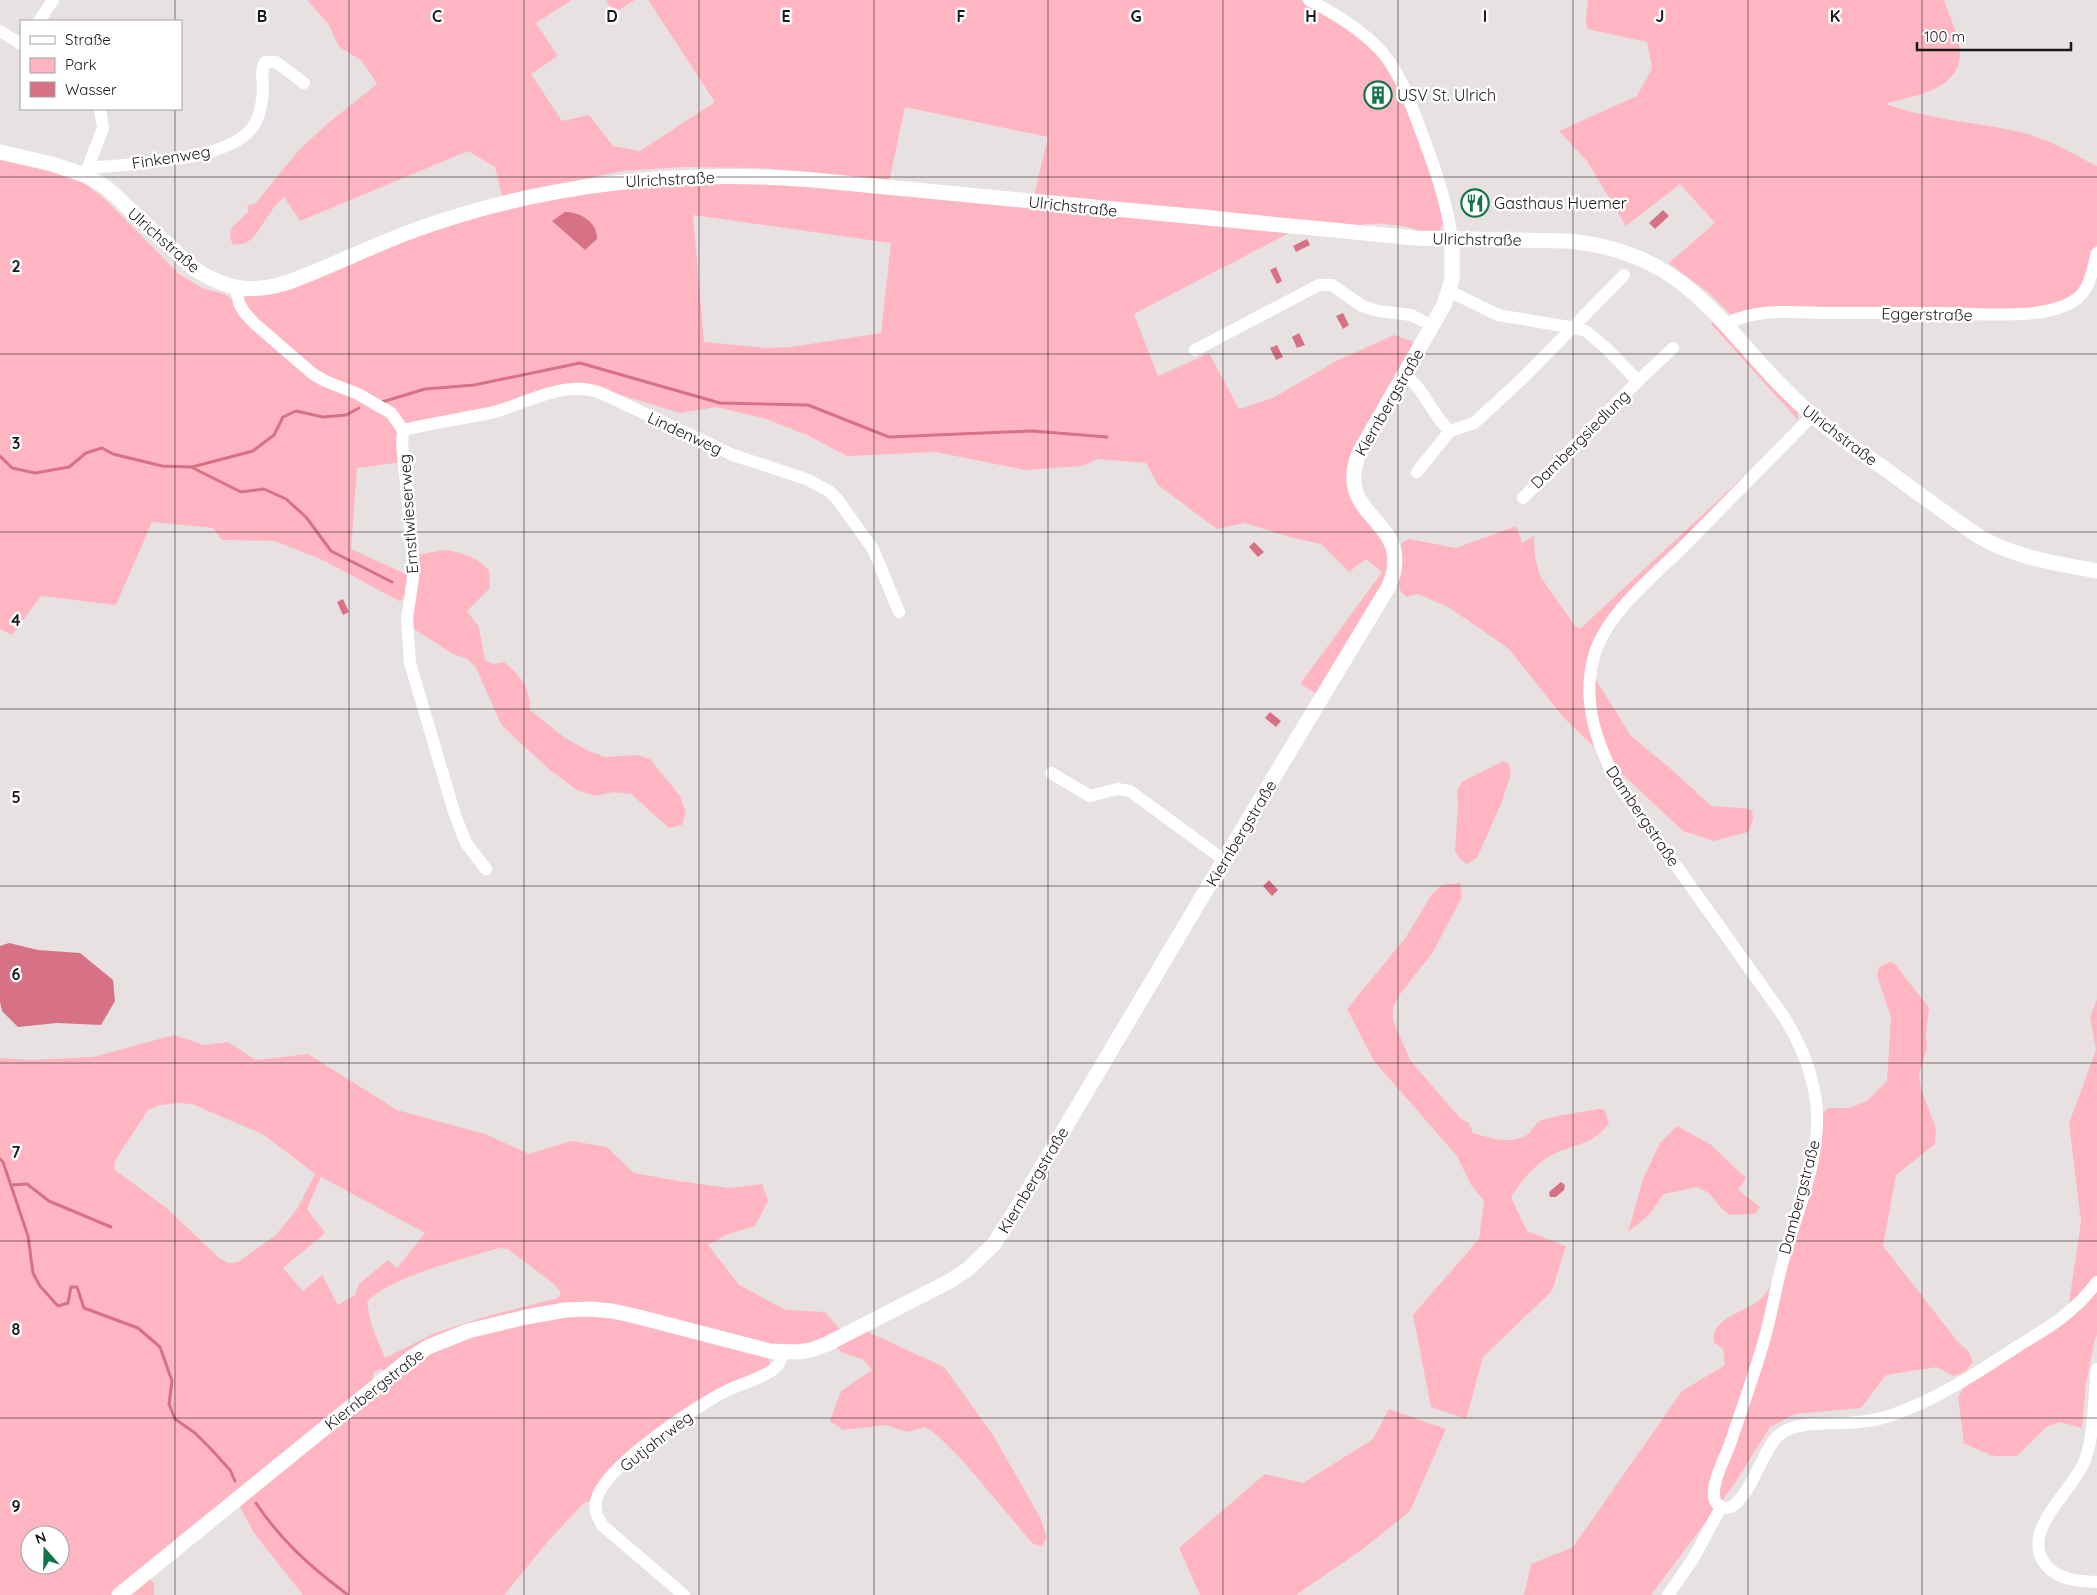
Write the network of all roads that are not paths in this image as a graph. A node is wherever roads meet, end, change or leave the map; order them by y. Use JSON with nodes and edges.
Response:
{"nodes":[{"id":1,"x":53,"y":0,"type":"edge"},
{"id":2,"x":1309,"y":0,"type":"edge"},
{"id":3,"x":40,"y":20,"type":"edge"},
{"id":4,"x":0,"y":31,"type":"edge"},
{"id":5,"x":20,"y":43,"type":"edge"},
{"id":6,"x":304,"y":83,"type":"dead end"},
{"id":7,"x":100,"y":110,"type":"edge"},
{"id":8,"x":0,"y":152,"type":"edge"},
{"id":9,"x":87,"y":172,"type":"junction"},
{"id":10,"x":1452,"y":240,"type":"junction"},
{"id":11,"x":2097,"y":253,"type":"edge"},
{"id":12,"x":1624,"y":275,"type":"dead end"},
{"id":13,"x":236,"y":288,"type":"junction"},
{"id":14,"x":1449,"y":291,"type":"junction"},
{"id":15,"x":1726,"y":324,"type":"junction"},
{"id":16,"x":1433,"y":326,"type":"junction"},
{"id":17,"x":1573,"y":328,"type":"junction"},
{"id":18,"x":1673,"y":348,"type":"dead end"},
{"id":19,"x":1195,"y":350,"type":"dead end"},
{"id":20,"x":1404,"y":375,"type":"junction"},
{"id":21,"x":1638,"y":381,"type":"junction"},
{"id":22,"x":1812,"y":416,"type":"junction"},
{"id":23,"x":403,"y":430,"type":"junction"},
{"id":24,"x":1450,"y":431,"type":"junction"},
{"id":25,"x":1417,"y":472,"type":"dead end"},
{"id":26,"x":1523,"y":498,"type":"dead end"},
{"id":27,"x":2097,"y":571,"type":"edge"},
{"id":28,"x":899,"y":612,"type":"dead end"},
{"id":29,"x":1051,"y":773,"type":"dead end"},
{"id":30,"x":1224,"y":860,"type":"junction"},
{"id":31,"x":486,"y":869,"type":"dead end"},
{"id":32,"x":2097,"y":1282,"type":"edge"},
{"id":33,"x":782,"y":1352,"type":"junction"},
{"id":34,"x":2097,"y":1369,"type":"edge"},
{"id":35,"x":1721,"y":1507,"type":"junction"},
{"id":36,"x":2097,"y":1582,"type":"edge"},
{"id":37,"x":119,"y":1595,"type":"edge"},
{"id":38,"x":684,"y":1595,"type":"edge"},
{"id":39,"x":1668,"y":1595,"type":"edge"}],
"edges":[{"from":1,"to":3,"type":"street"},
{"from":2,"to":10,"type":"street"},
{"from":4,"to":5,"type":"street"},
{"from":6,"to":9,"type":"street","name":"Finkenweg"},
{"from":7,"to":9,"type":"street"},
{"from":8,"to":9,"type":"street","name":"Ulrichstraße"},
{"from":9,"to":13,"type":"street","name":"Ulrichstraße"},
{"from":10,"to":13,"type":"street","name":"Ulrichstraße"},
{"from":10,"to":14,"type":"street","name":"Kiernbergstraße"},
{"from":10,"to":15,"type":"street","name":"Ulrichstraße"},
{"from":11,"to":15,"type":"street","name":"Eggerstraße"},
{"from":12,"to":17,"type":"street"},
{"from":13,"to":23,"type":"street","name":"Ernstlwieserweg"},
{"from":14,"to":16,"type":"street","name":"Kiernbergstraße"},
{"from":14,"to":17,"type":"street","name":"Dambergsiedlung"},
{"from":15,"to":22,"type":"street","name":"Ulrichstraße"},
{"from":16,"to":19,"type":"street"},
{"from":16,"to":20,"type":"street","name":"Kiernbergstraße"},
{"from":17,"to":21,"type":"street","name":"Dambergsiedlung"},
{"from":17,"to":24,"type":"street"},
{"from":18,"to":21,"type":"street","name":"Dambergsiedlung"},
{"from":20,"to":24,"type":"street"},
{"from":20,"to":30,"type":"street","name":"Kiernbergstraße"},
{"from":21,"to":26,"type":"street","name":"Dambergsiedlung"},
{"from":22,"to":27,"type":"street","name":"Ulrichstraße"},
{"from":22,"to":35,"type":"street","name":"Dambergstraße"},
{"from":23,"to":28,"type":"street","name":"Lindenweg"},
{"from":23,"to":31,"type":"street","name":"Ernstlwieserweg"},
{"from":24,"to":25,"type":"street"},
{"from":29,"to":30,"type":"street"},
{"from":30,"to":33,"type":"street","name":"Kiernbergstraße"},
{"from":32,"to":35,"type":"street"},
{"from":33,"to":37,"type":"street","name":"Kiernbergstraße"},
{"from":33,"to":38,"type":"street","name":"Gutjahrweg"},
{"from":34,"to":36,"type":"street"},
{"from":35,"to":39,"type":"street"}]}
